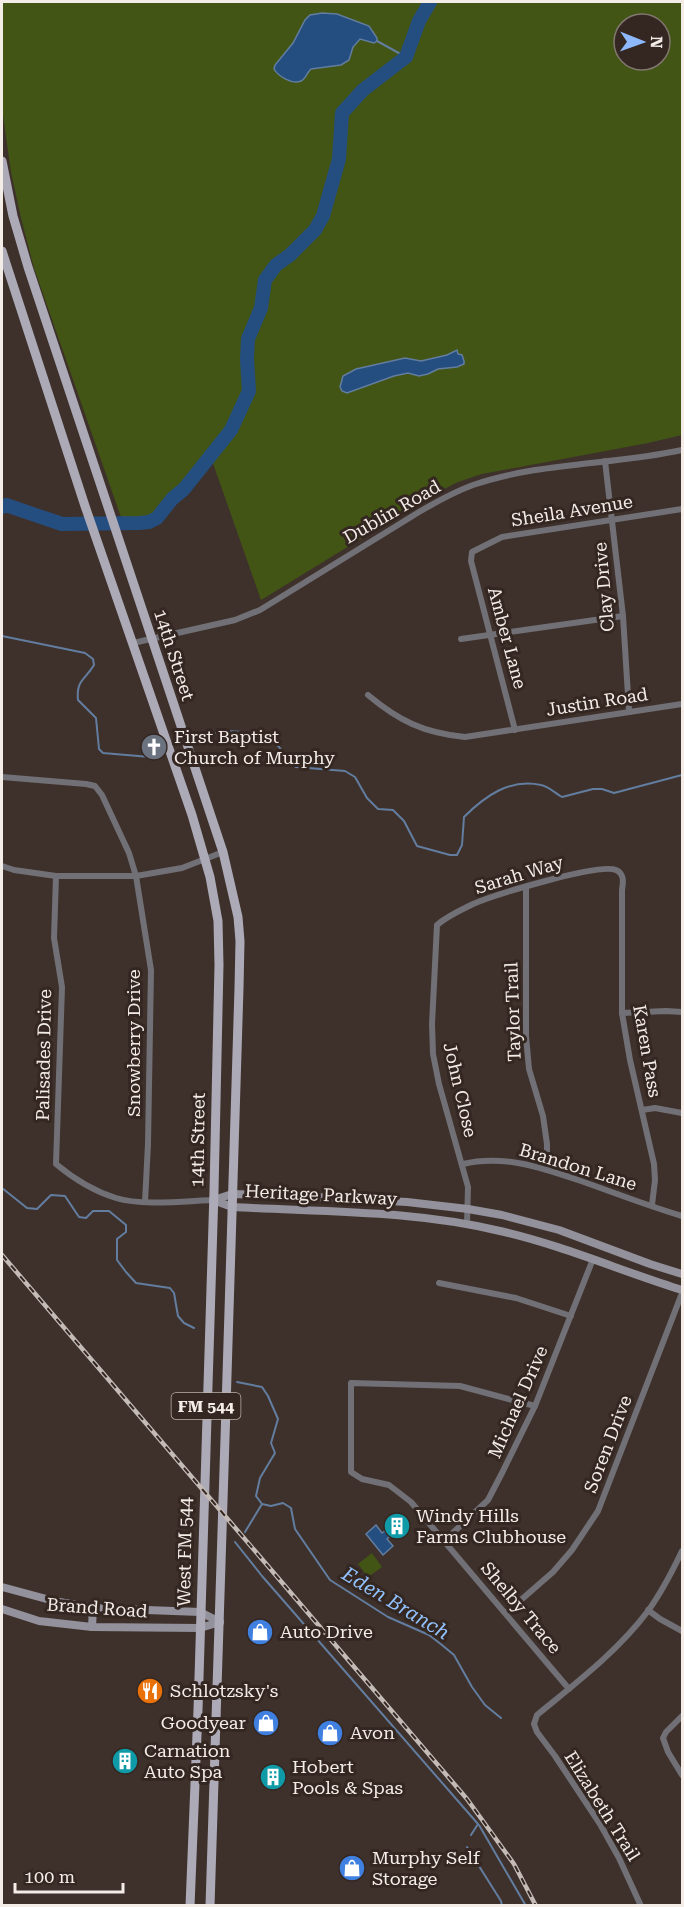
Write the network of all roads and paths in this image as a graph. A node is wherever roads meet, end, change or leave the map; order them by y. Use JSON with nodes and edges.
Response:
{"nodes":[{"id":1,"x":2,"y":161,"type":"edge"},
{"id":2,"x":2,"y":251,"type":"edge"},
{"id":3,"x":682,"y":450,"type":"edge"},
{"id":4,"x":605,"y":461,"type":"junction"},
{"id":5,"x":682,"y":509,"type":"edge"},
{"id":6,"x":613,"y":520,"type":"junction"},
{"id":7,"x":471,"y":554,"type":"joint"},
{"id":8,"x":623,"y":616,"type":"junction"},
{"id":9,"x":491,"y":635,"type":"junction"},
{"id":10,"x":152,"y":639,"type":"junction"},
{"id":11,"x":461,"y":639,"type":"dead end"},
{"id":12,"x":132,"y":643,"type":"junction"},
{"id":13,"x":368,"y":695,"type":"dead end"},
{"id":14,"x":682,"y":704,"type":"edge"},
{"id":15,"x":629,"y":711,"type":"junction"},
{"id":16,"x":515,"y":730,"type":"junction"},
{"id":17,"x":2,"y":777,"type":"edge"},
{"id":18,"x":223,"y":852,"type":"junction"},
{"id":19,"x":205,"y":860,"type":"junction"},
{"id":20,"x":2,"y":866,"type":"edge"},
{"id":21,"x":615,"y":869,"type":"joint"},
{"id":22,"x":56,"y":876,"type":"junction"},
{"id":23,"x":136,"y":876,"type":"junction"},
{"id":24,"x":526,"y":887,"type":"junction"},
{"id":25,"x":437,"y":925,"type":"joint"},
{"id":26,"x":622,"y":1012,"type":"junction"},
{"id":27,"x":682,"y":1012,"type":"edge"},
{"id":28,"x":642,"y":1110,"type":"junction"},
{"id":29,"x":682,"y":1113,"type":"edge"},
{"id":30,"x":462,"y":1164,"type":"junction"},
{"id":31,"x":547,"y":1170,"type":"junction"},
{"id":32,"x":232,"y":1194,"type":"junction"},
{"id":33,"x":213,"y":1200,"type":"junction"},
{"id":34,"x":378,"y":1200,"type":"junction"},
{"id":35,"x":145,"y":1202,"type":"junction"},
{"id":36,"x":652,"y":1205,"type":"junction"},
{"id":37,"x":232,"y":1207,"type":"junction"},
{"id":38,"x":468,"y":1209,"type":"junction"},
{"id":39,"x":377,"y":1213,"type":"junction"},
{"id":40,"x":682,"y":1216,"type":"edge"},
{"id":41,"x":467,"y":1225,"type":"junction"},
{"id":42,"x":593,"y":1259,"type":"junction"},
{"id":43,"x":682,"y":1274,"type":"edge"},
{"id":44,"x":439,"y":1282,"type":"dead end"},
{"id":45,"x":682,"y":1292,"type":"edge"},
{"id":46,"x":571,"y":1316,"type":"junction"},
{"id":47,"x":535,"y":1406,"type":"junction"},
{"id":48,"x":444,"y":1542,"type":"junction"},
{"id":49,"x":682,"y":1551,"type":"edge"},
{"id":50,"x":2,"y":1587,"type":"edge"},
{"id":51,"x":93,"y":1608,"type":"junction"},
{"id":52,"x":2,"y":1609,"type":"edge"},
{"id":53,"x":648,"y":1610,"type":"junction"},
{"id":54,"x":200,"y":1612,"type":"junction"},
{"id":55,"x":506,"y":1613,"type":"junction"},
{"id":56,"x":220,"y":1622,"type":"junction"},
{"id":57,"x":92,"y":1627,"type":"junction"},
{"id":58,"x":200,"y":1628,"type":"junction"},
{"id":59,"x":682,"y":1631,"type":"edge"},
{"id":60,"x":569,"y":1689,"type":"junction"},
{"id":61,"x":682,"y":1716,"type":"edge"},
{"id":62,"x":682,"y":1775,"type":"edge"},
{"id":63,"x":193,"y":1817,"type":"junction"},
{"id":64,"x":214,"y":1817,"type":"junction"},
{"id":65,"x":190,"y":1905,"type":"edge"},
{"id":66,"x":210,"y":1905,"type":"edge"},
{"id":67,"x":641,"y":1905,"type":"edge"}],
"edges":[{"from":1,"to":10,"type":"main road","name":"14th Street"},
{"from":2,"to":12,"type":"main road","name":"14th Street"},
{"from":3,"to":4,"type":"street","name":"Dublin Road"},
{"from":4,"to":6,"type":"street","name":"Clay Drive"},
{"from":4,"to":10,"type":"street","name":"Dublin Road"},
{"from":5,"to":6,"type":"street","name":"Sheila Avenue"},
{"from":6,"to":7,"type":"street","name":"Sheila Avenue"},
{"from":6,"to":8,"type":"street","name":"Clay Drive"},
{"from":7,"to":9,"type":"street","name":"Amber Lane"},
{"from":8,"to":9,"type":"street"},
{"from":8,"to":15,"type":"street","name":"Clay Drive"},
{"from":9,"to":11,"type":"street"},
{"from":9,"to":16,"type":"street","name":"Amber Lane"},
{"from":10,"to":12,"type":"street","name":"Dublin Road"},
{"from":10,"to":18,"type":"main road","name":"14th Street"},
{"from":12,"to":19,"type":"main road","name":"14th Street"},
{"from":13,"to":16,"type":"street","name":"Justin Road"},
{"from":14,"to":15,"type":"street","name":"Justin Road"},
{"from":15,"to":16,"type":"street","name":"Justin Road"},
{"from":17,"to":23,"type":"street","name":"Snowberry Drive"},
{"from":18,"to":19,"type":"street"},
{"from":18,"to":32,"type":"main road","name":"14th Street"},
{"from":19,"to":23,"type":"street"},
{"from":19,"to":33,"type":"main road","name":"14th Street"},
{"from":20,"to":22,"type":"street"},
{"from":21,"to":24,"type":"street","name":"Sarah Way"},
{"from":21,"to":26,"type":"street","name":"Karen Pass"},
{"from":22,"to":23,"type":"street"},
{"from":22,"to":35,"type":"street","name":"Palisades Drive"},
{"from":23,"to":35,"type":"street","name":"Snowberry Drive"},
{"from":24,"to":25,"type":"street","name":"Sarah Way"},
{"from":24,"to":31,"type":"street","name":"Taylor Trail"},
{"from":25,"to":30,"type":"street","name":"John Close"},
{"from":26,"to":27,"type":"street"},
{"from":26,"to":28,"type":"street","name":"Karen Pass"},
{"from":28,"to":29,"type":"street"},
{"from":28,"to":36,"type":"street","name":"Karen Pass"},
{"from":30,"to":31,"type":"street","name":"Brandon Lane"},
{"from":30,"to":38,"type":"street","name":"John Close"},
{"from":31,"to":36,"type":"street","name":"Brandon Lane"},
{"from":32,"to":33,"type":"main road","name":"Heritage Parkway"},
{"from":32,"to":34,"type":"main road","name":"Heritage Parkway"},
{"from":32,"to":37,"type":"main road","name":"14th Street"},
{"from":33,"to":35,"type":"street"},
{"from":33,"to":37,"type":"main road","name":"Heritage Parkway"},
{"from":33,"to":54,"type":"main road","name":"West FM 544","number":"FM 544"},
{"from":34,"to":38,"type":"main road","name":"Heritage Parkway"},
{"from":34,"to":39,"type":"main road"},
{"from":36,"to":40,"type":"street","name":"Brandon Lane"},
{"from":37,"to":39,"type":"main road","name":"Heritage Parkway"},
{"from":37,"to":56,"type":"main road","name":"West FM 544","number":"FM 544"},
{"from":38,"to":41,"type":"street","name":"John Close"},
{"from":38,"to":43,"type":"main road","name":"Heritage Parkway"},
{"from":39,"to":41,"type":"main road","name":"Heritage Parkway"},
{"from":41,"to":42,"type":"main road","name":"Heritage Parkway"},
{"from":42,"to":45,"type":"main road","name":"Heritage Parkway"},
{"from":42,"to":46,"type":"street","name":"Michael Drive"},
{"from":44,"to":46,"type":"street"},
{"from":45,"to":55,"type":"street","name":"Soren Drive"},
{"from":46,"to":47,"type":"street","name":"Michael Drive"},
{"from":47,"to":48,"type":"street","name":"Michael Drive"},
{"from":47,"to":48,"type":"street","name":"Shelby Trace"},
{"from":48,"to":55,"type":"street","name":"Shelby Trace"},
{"from":49,"to":53,"type":"street"},
{"from":50,"to":51,"type":"main road","name":"Brand Road"},
{"from":51,"to":54,"type":"main road","name":"Brand Road"},
{"from":51,"to":57,"type":"main road"},
{"from":52,"to":57,"type":"main road","name":"Brand Road"},
{"from":53,"to":59,"type":"street"},
{"from":53,"to":60,"type":"street"},
{"from":54,"to":56,"type":"main road","name":"Brand Road"},
{"from":54,"to":58,"type":"main road","name":"West FM 544","number":"FM 544"},
{"from":55,"to":60,"type":"street","name":"Shelby Trace"},
{"from":56,"to":58,"type":"main road","name":"Brand Road"},
{"from":56,"to":64,"type":"main road","name":"West FM 544","number":"FM 544"},
{"from":57,"to":58,"type":"main road","name":"Brand Road"},
{"from":58,"to":63,"type":"main road","name":"West FM 544","number":"FM 544"},
{"from":60,"to":67,"type":"street","name":"Elizabeth Trail"},
{"from":61,"to":62,"type":"street"},
{"from":63,"to":64,"type":"main road"},
{"from":63,"to":65,"type":"main road","name":"West FM 544","number":"FM 544"},
{"from":64,"to":66,"type":"main road","name":"West FM 544","number":"FM 544"}]}
